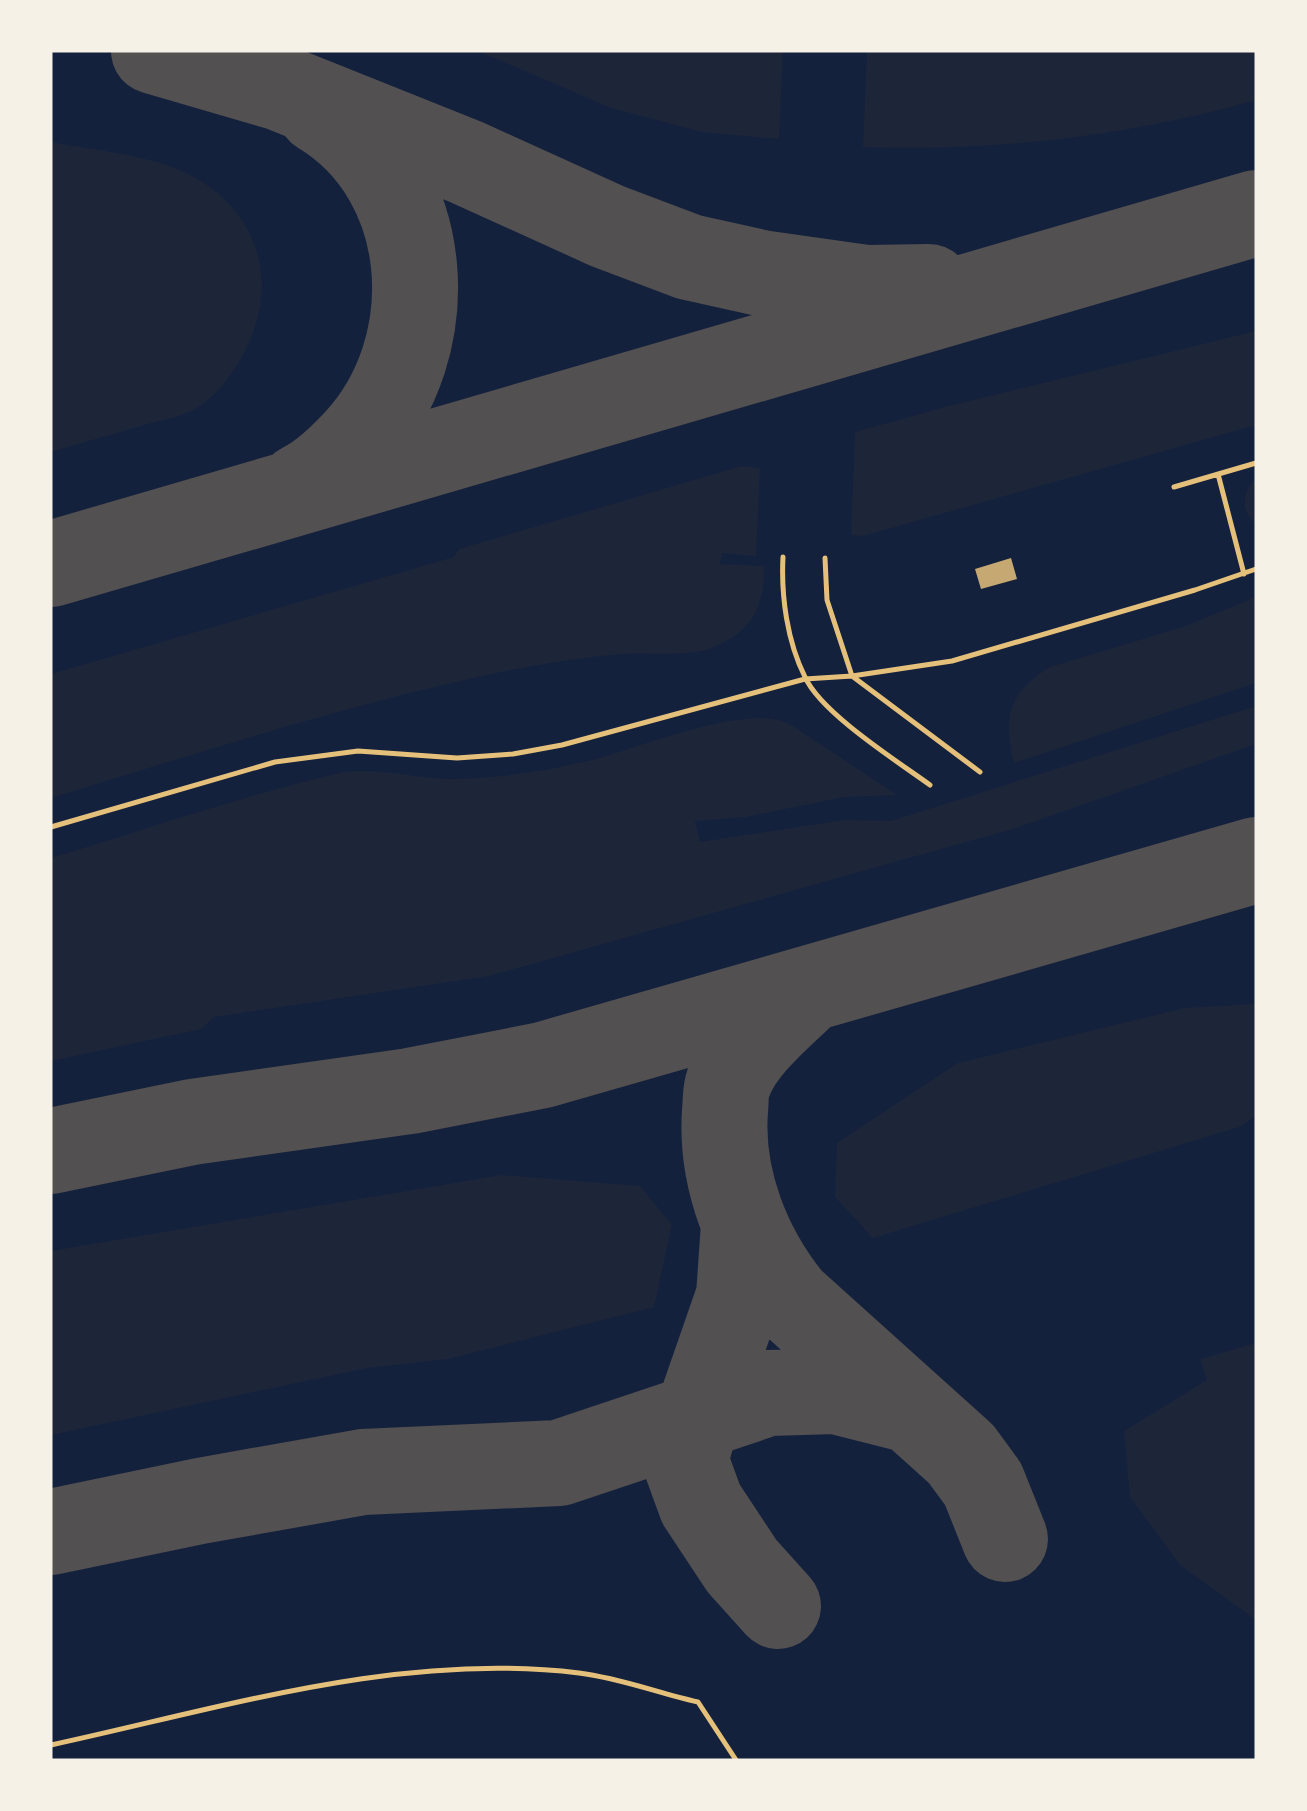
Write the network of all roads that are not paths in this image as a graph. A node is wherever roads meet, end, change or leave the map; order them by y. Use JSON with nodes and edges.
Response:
{"nodes":[{"id":1,"x":1256,"y":463,"type":"edge"},
{"id":2,"x":1218,"y":474,"type":"junction"},
{"id":3,"x":1174,"y":487,"type":"dead end"},
{"id":4,"x":783,"y":557,"type":"dead end"},
{"id":5,"x":825,"y":558,"type":"dead end"},
{"id":6,"x":1256,"y":569,"type":"edge"},
{"id":7,"x":1244,"y":574,"type":"junction"},
{"id":8,"x":852,"y":676,"type":"junction"},
{"id":9,"x":805,"y":679,"type":"junction"},
{"id":10,"x":980,"y":772,"type":"dead end"},
{"id":11,"x":930,"y":785,"type":"dead end"},
{"id":12,"x":51,"y":827,"type":"edge"},
{"id":13,"x":51,"y":1745,"type":"edge"},
{"id":14,"x":736,"y":1760,"type":"edge"}],
"edges":[{"from":1,"to":2,"type":"lane"},
{"from":2,"to":3,"type":"lane"},
{"from":2,"to":7,"type":"lane"},
{"from":4,"to":9,"type":"lane"},
{"from":5,"to":8,"type":"lane"},
{"from":6,"to":7,"type":"lane"},
{"from":7,"to":8,"type":"lane"},
{"from":8,"to":9,"type":"lane"},
{"from":8,"to":10,"type":"lane"},
{"from":9,"to":11,"type":"lane"},
{"from":9,"to":12,"type":"lane"},
{"from":13,"to":14,"type":"lane"}]}
